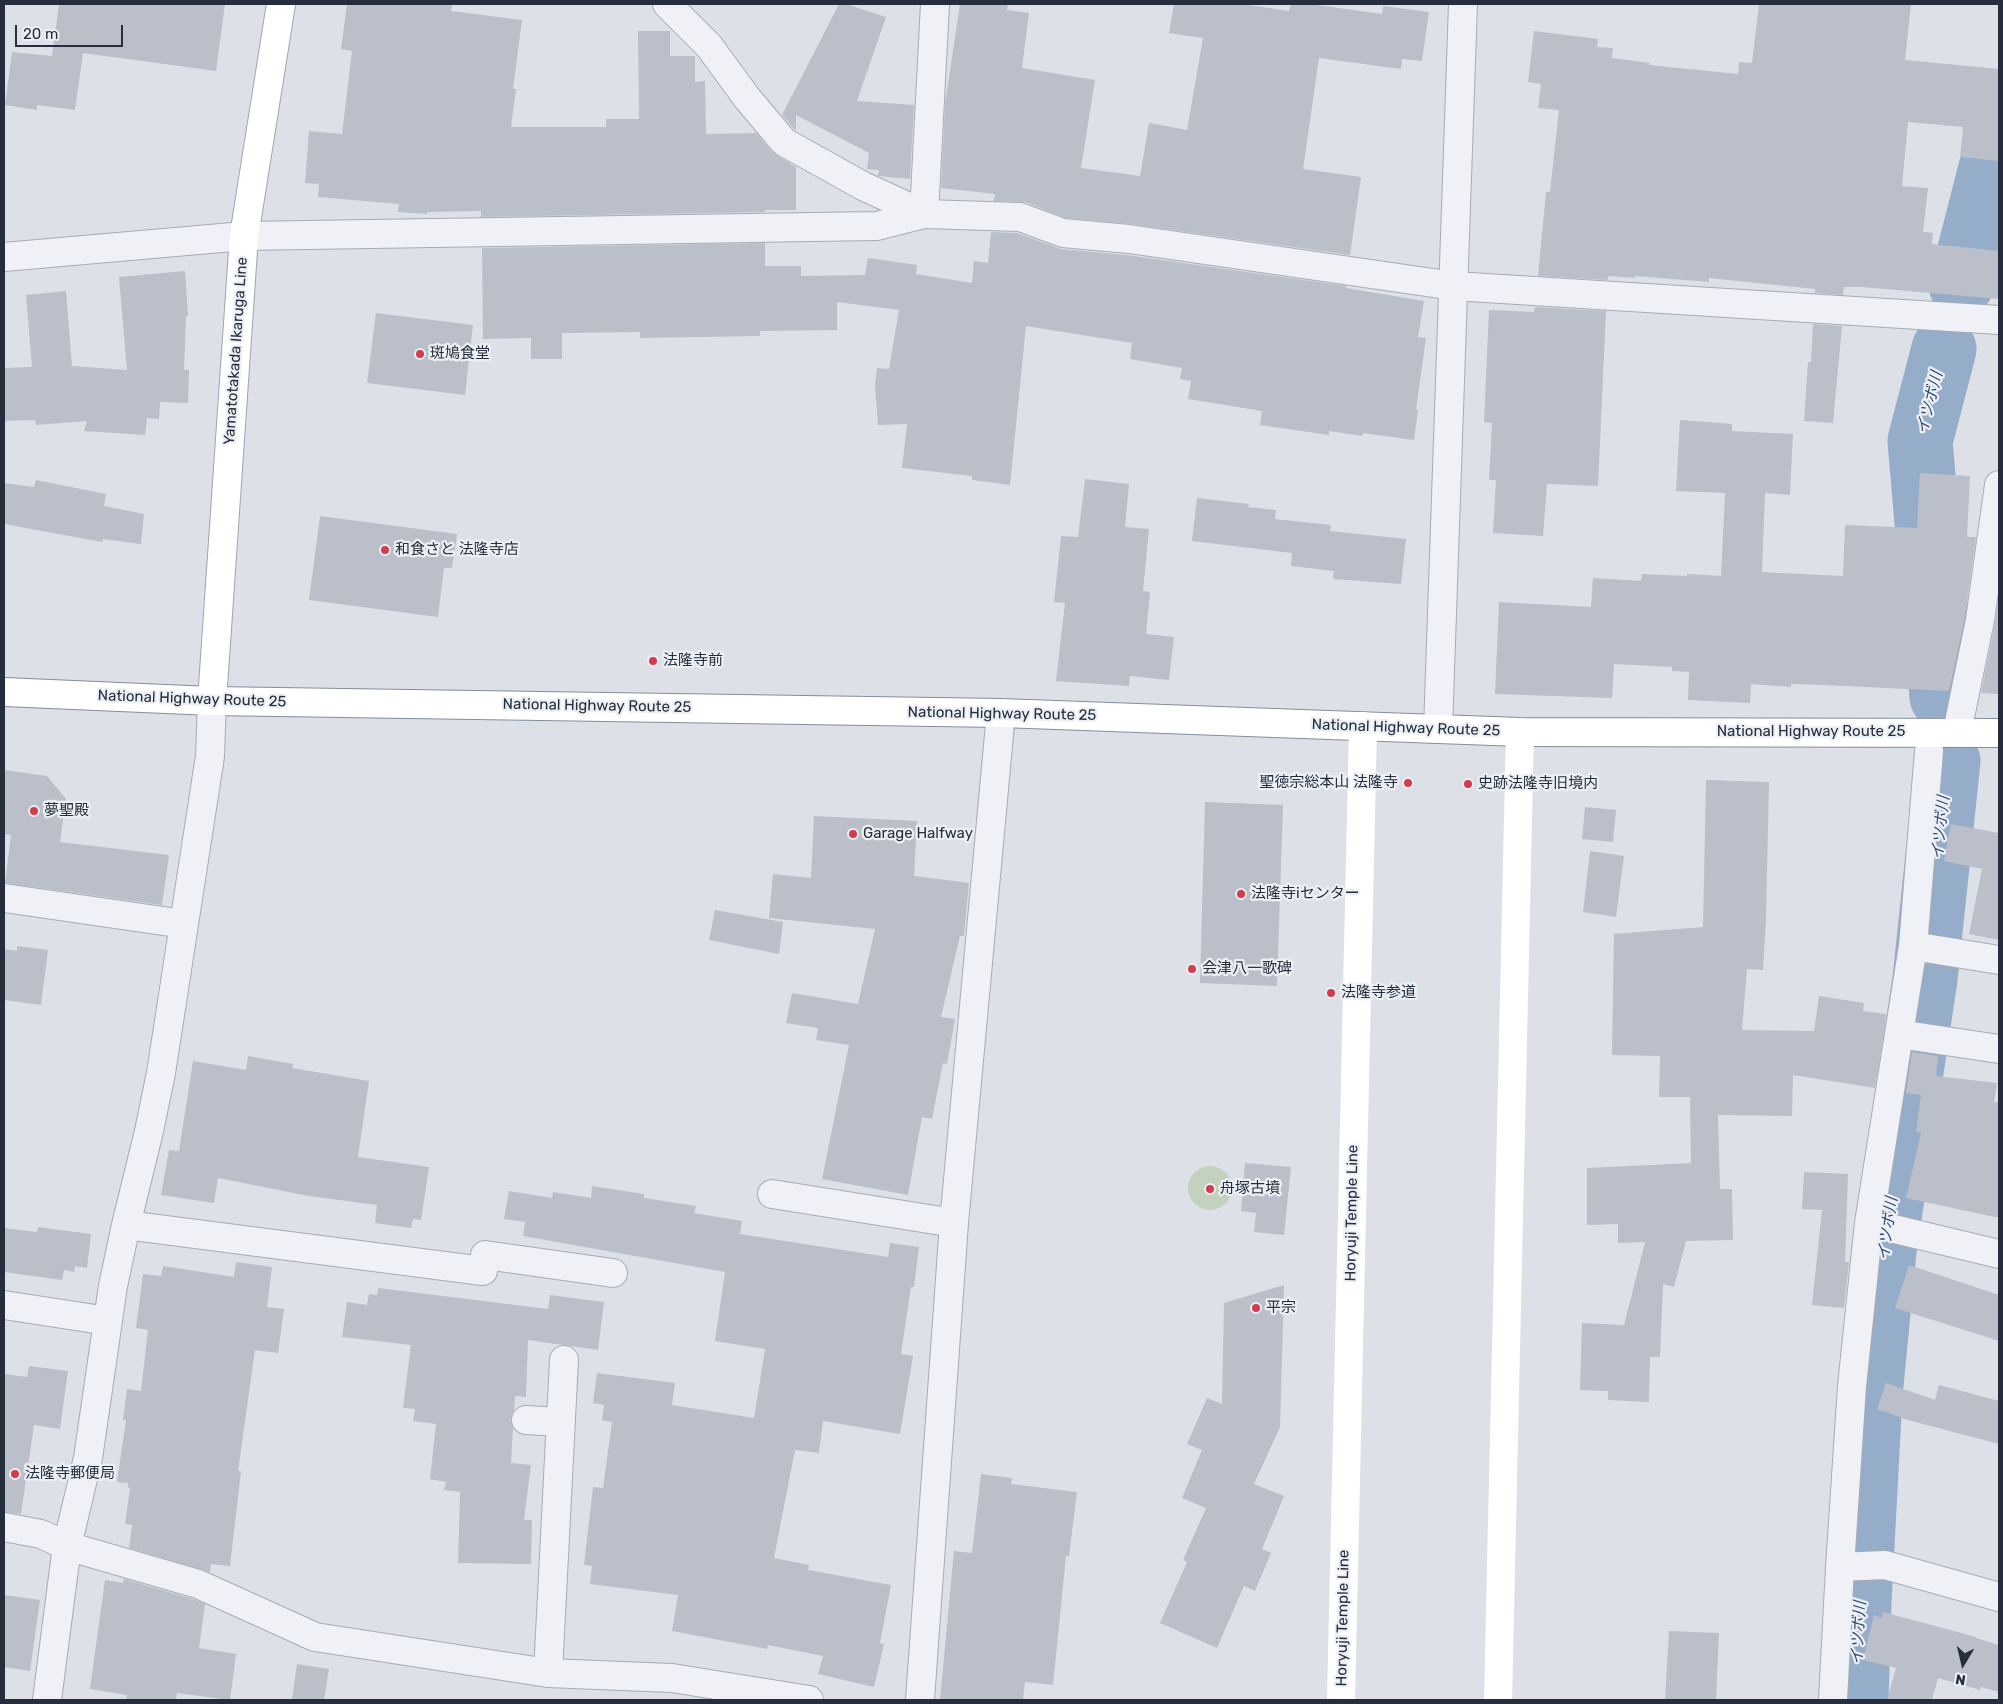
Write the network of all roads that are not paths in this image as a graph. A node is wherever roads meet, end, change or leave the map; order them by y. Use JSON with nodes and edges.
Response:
{"nodes":[{"id":1,"x":281,"y":4,"type":"edge"},
{"id":2,"x":667,"y":4,"type":"edge"},
{"id":3,"x":935,"y":4,"type":"edge"},
{"id":4,"x":1463,"y":4,"type":"edge"},
{"id":5,"x":924,"y":214,"type":"junction"},
{"id":6,"x":244,"y":236,"type":"junction"},
{"id":7,"x":4,"y":257,"type":"edge"},
{"id":8,"x":1454,"y":286,"type":"junction"},
{"id":9,"x":1999,"y":320,"type":"edge"},
{"id":10,"x":1999,"y":485,"type":"edge"},
{"id":11,"x":4,"y":692,"type":"edge"},
{"id":12,"x":212,"y":701,"type":"junction"},
{"id":13,"x":1001,"y":713,"type":"junction"},
{"id":14,"x":1363,"y":726,"type":"junction"},
{"id":15,"x":1438,"y":729,"type":"junction"},
{"id":16,"x":1520,"y":732,"type":"junction"},
{"id":17,"x":1956,"y":732,"type":"junction"},
{"id":18,"x":1999,"y":733,"type":"edge"},
{"id":19,"x":1929,"y":751,"type":"dead end"},
{"id":20,"x":4,"y":898,"type":"edge"},
{"id":21,"x":184,"y":924,"type":"junction"},
{"id":22,"x":1923,"y":947,"type":"junction"},
{"id":23,"x":1999,"y":960,"type":"edge"},
{"id":24,"x":1910,"y":1036,"type":"junction"},
{"id":25,"x":1999,"y":1049,"type":"edge"},
{"id":26,"x":772,"y":1194,"type":"dead end"},
{"id":27,"x":954,"y":1223,"type":"junction"},
{"id":28,"x":126,"y":1225,"type":"junction"},
{"id":29,"x":1884,"y":1227,"type":"junction"},
{"id":30,"x":1999,"y":1254,"type":"edge"},
{"id":31,"x":613,"y":1273,"type":"dead end"},
{"id":32,"x":4,"y":1305,"type":"edge"},
{"id":33,"x":108,"y":1321,"type":"junction"},
{"id":34,"x":564,"y":1360,"type":"dead end"},
{"id":35,"x":526,"y":1420,"type":"dead end"},
{"id":36,"x":561,"y":1422,"type":"junction"},
{"id":37,"x":4,"y":1528,"type":"edge"},
{"id":38,"x":67,"y":1546,"type":"junction"},
{"id":39,"x":1853,"y":1566,"type":"junction"},
{"id":40,"x":1999,"y":1597,"type":"edge"},
{"id":41,"x":548,"y":1673,"type":"junction"},
{"id":42,"x":47,"y":1700,"type":"edge"},
{"id":43,"x":809,"y":1700,"type":"edge"},
{"id":44,"x":920,"y":1700,"type":"edge"},
{"id":45,"x":1341,"y":1700,"type":"edge"},
{"id":46,"x":1498,"y":1700,"type":"edge"},
{"id":47,"x":1833,"y":1700,"type":"edge"}],
"edges":[{"from":1,"to":6,"type":"main road","name":"Yamatotakada Ikaruga Line"},
{"from":2,"to":5,"type":"street"},
{"from":3,"to":5,"type":"street"},
{"from":4,"to":8,"type":"street"},
{"from":5,"to":6,"type":"street"},
{"from":5,"to":8,"type":"street"},
{"from":6,"to":7,"type":"street"},
{"from":6,"to":12,"type":"main road","name":"Yamatotakada Ikaruga Line"},
{"from":8,"to":9,"type":"street"},
{"from":8,"to":15,"type":"street"},
{"from":10,"to":17,"type":"street"},
{"from":11,"to":12,"type":"main road","name":"National Highway Route 25"},
{"from":12,"to":13,"type":"main road","name":"National Highway Route 25"},
{"from":12,"to":21,"type":"street"},
{"from":13,"to":14,"type":"main road","name":"National Highway Route 25"},
{"from":13,"to":27,"type":"street"},
{"from":14,"to":15,"type":"main road","name":"National Highway Route 25"},
{"from":14,"to":45,"type":"main road","name":"Horyuji Temple Line"},
{"from":15,"to":16,"type":"main road","name":"National Highway Route 25"},
{"from":16,"to":17,"type":"main road","name":"National Highway Route 25"},
{"from":16,"to":46,"type":"main road"},
{"from":17,"to":18,"type":"main road","name":"National Highway Route 25"},
{"from":19,"to":22,"type":"street"},
{"from":20,"to":21,"type":"street"},
{"from":21,"to":28,"type":"street"},
{"from":22,"to":23,"type":"street"},
{"from":22,"to":24,"type":"street"},
{"from":24,"to":25,"type":"street"},
{"from":24,"to":29,"type":"street"},
{"from":26,"to":27,"type":"street"},
{"from":27,"to":44,"type":"street"},
{"from":28,"to":31,"type":"street"},
{"from":28,"to":33,"type":"street"},
{"from":29,"to":30,"type":"street"},
{"from":29,"to":39,"type":"street"},
{"from":32,"to":33,"type":"street"},
{"from":33,"to":38,"type":"street"},
{"from":34,"to":36,"type":"street"},
{"from":35,"to":36,"type":"street"},
{"from":36,"to":41,"type":"street"},
{"from":37,"to":38,"type":"street"},
{"from":38,"to":41,"type":"street"},
{"from":38,"to":42,"type":"street"},
{"from":39,"to":40,"type":"street"},
{"from":39,"to":47,"type":"street"},
{"from":41,"to":43,"type":"street"}]}
